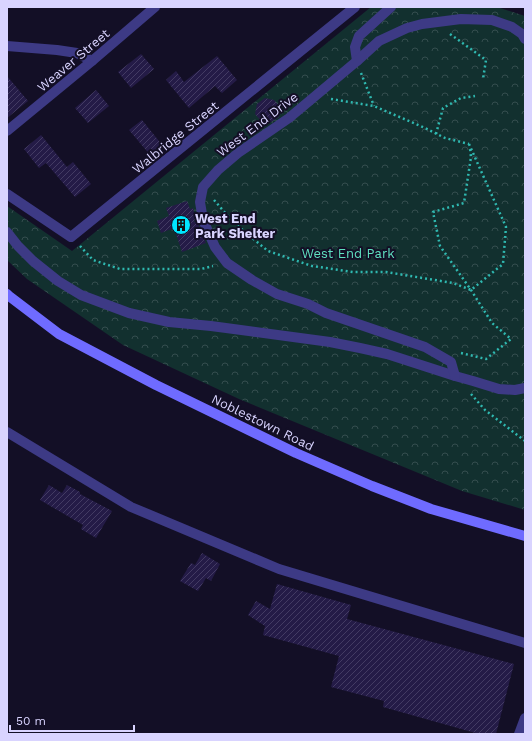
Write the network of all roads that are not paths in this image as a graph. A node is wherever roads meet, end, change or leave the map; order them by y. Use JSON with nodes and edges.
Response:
{"nodes":[{"id":1,"x":155,"y":7,"type":"edge"},
{"id":2,"x":355,"y":7,"type":"edge"},
{"id":3,"x":391,"y":7,"type":"edge"},
{"id":4,"x":525,"y":39,"type":"edge"},
{"id":5,"x":7,"y":46,"type":"edge"},
{"id":6,"x":92,"y":61,"type":"junction"},
{"id":7,"x":357,"y":61,"type":"junction"},
{"id":8,"x":7,"y":131,"type":"edge"},
{"id":9,"x":7,"y":194,"type":"edge"},
{"id":10,"x":7,"y":232,"type":"edge"},
{"id":11,"x":7,"y":294,"type":"edge"},
{"id":12,"x":455,"y":376,"type":"junction"},
{"id":13,"x":525,"y":388,"type":"edge"},
{"id":14,"x":7,"y":432,"type":"edge"},
{"id":15,"x":525,"y":536,"type":"edge"},
{"id":16,"x":525,"y":643,"type":"edge"},
{"id":17,"x":525,"y":718,"type":"edge"},
{"id":18,"x":519,"y":734,"type":"edge"}],
"edges":[{"from":1,"to":6,"type":"street","name":"Weaver Street"},
{"from":2,"to":9,"type":"street","name":"Walbridge Street"},
{"from":3,"to":7,"type":"street"},
{"from":4,"to":7,"type":"street","name":"West End Drive"},
{"from":5,"to":6,"type":"street"},
{"from":6,"to":8,"type":"street","name":"Weaver Street"},
{"from":7,"to":12,"type":"street","name":"West End Drive"},
{"from":10,"to":12,"type":"street"},
{"from":11,"to":15,"type":"main road","name":"Noblestown Road"},
{"from":12,"to":13,"type":"street"},
{"from":14,"to":16,"type":"street"},
{"from":17,"to":18,"type":"street"}]}
